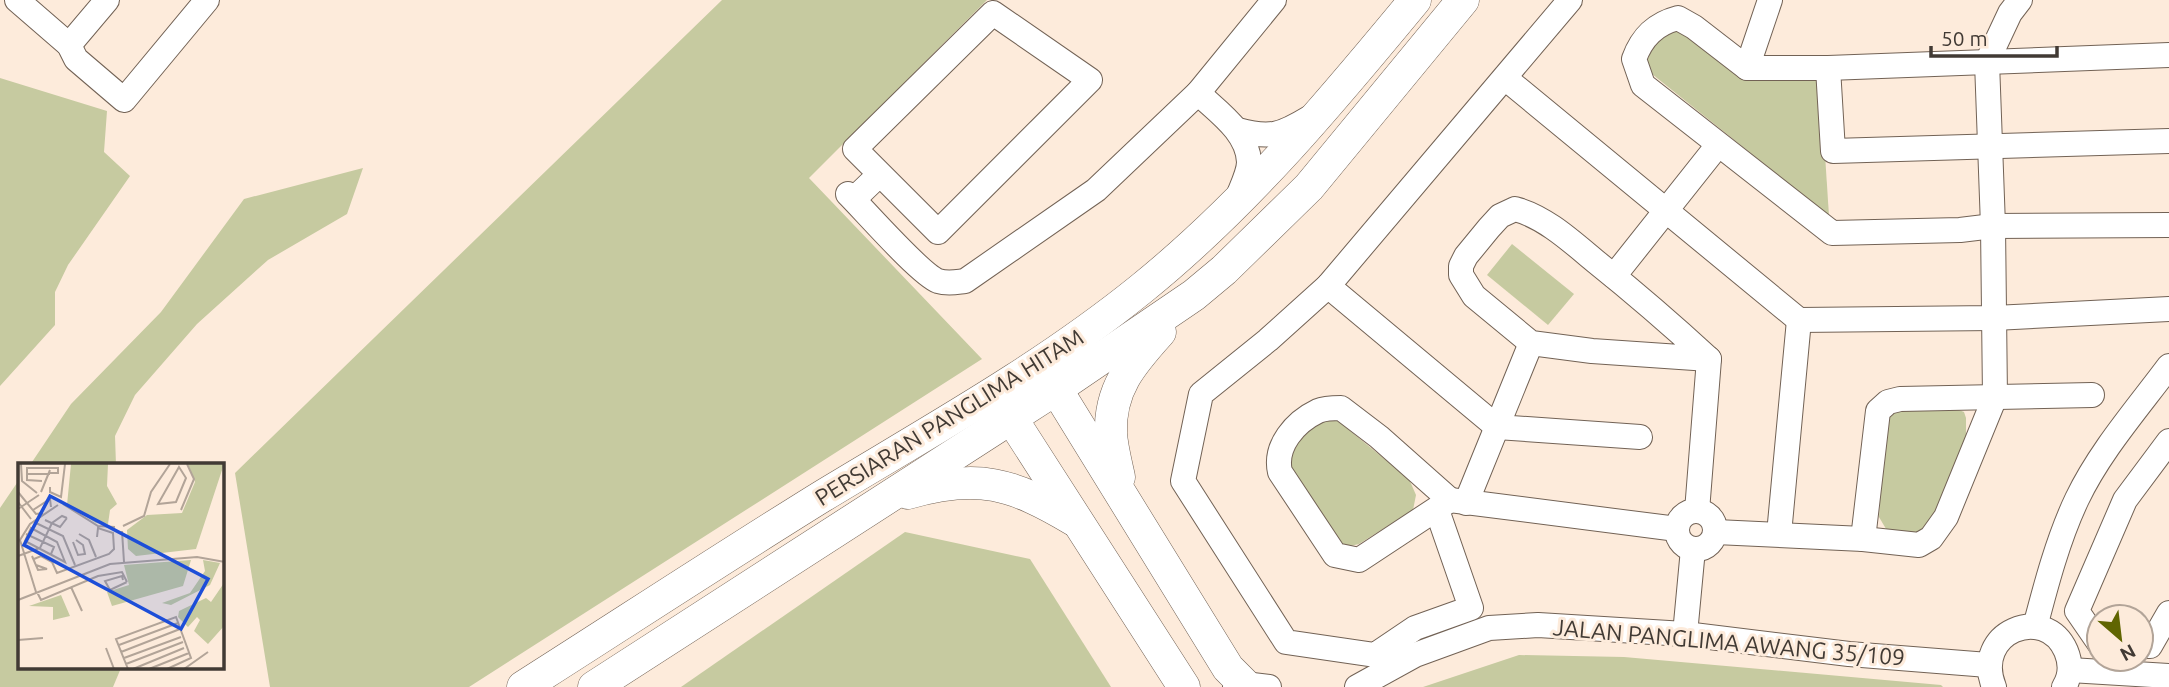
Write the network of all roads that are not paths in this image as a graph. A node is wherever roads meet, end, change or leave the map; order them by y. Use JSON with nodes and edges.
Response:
{"nodes":[{"id":1,"x":18,"y":0,"type":"edge"},
{"id":2,"x":107,"y":0,"type":"edge"},
{"id":3,"x":207,"y":0,"type":"edge"},
{"id":4,"x":1274,"y":0,"type":"edge"},
{"id":5,"x":1415,"y":0,"type":"edge"},
{"id":6,"x":1463,"y":0,"type":"edge"},
{"id":7,"x":1570,"y":0,"type":"edge"},
{"id":8,"x":1770,"y":0,"type":"edge"},
{"id":9,"x":2020,"y":0,"type":"edge"},
{"id":10,"x":69,"y":45,"type":"junction"},
{"id":11,"x":2169,"y":55,"type":"edge"},
{"id":12,"x":1987,"y":62,"type":"junction"},
{"id":13,"x":1747,"y":68,"type":"junction"},
{"id":14,"x":1828,"y":68,"type":"junction"},
{"id":15,"x":1505,"y":78,"type":"junction"},
{"id":16,"x":1198,"y":93,"type":"junction"},
{"id":17,"x":1325,"y":109,"type":"junction"},
{"id":18,"x":1238,"y":130,"type":"junction"},
{"id":19,"x":2169,"y":141,"type":"edge"},
{"id":20,"x":1718,"y":145,"type":"junction"},
{"id":21,"x":1989,"y":146,"type":"junction"},
{"id":22,"x":880,"y":174,"type":"junction"},
{"id":23,"x":1233,"y":209,"type":"junction"},
{"id":24,"x":1665,"y":210,"type":"junction"},
{"id":25,"x":2169,"y":225,"type":"edge"},
{"id":26,"x":1993,"y":226,"type":"junction"},
{"id":27,"x":1614,"y":276,"type":"junction"},
{"id":28,"x":1328,"y":286,"type":"junction"},
{"id":29,"x":1194,"y":295,"type":"junction"},
{"id":30,"x":2169,"y":309,"type":"edge"},
{"id":31,"x":1663,"y":317,"type":"junction"},
{"id":32,"x":1994,"y":318,"type":"junction"},
{"id":33,"x":1799,"y":320,"type":"junction"},
{"id":34,"x":1531,"y":343,"type":"junction"},
{"id":35,"x":1642,"y":354,"type":"junction"},
{"id":36,"x":1709,"y":359,"type":"junction"},
{"id":37,"x":2169,"y":366,"type":"edge"},
{"id":38,"x":1048,"y":377,"type":"junction"},
{"id":39,"x":2092,"y":395,"type":"dead end"},
{"id":40,"x":1995,"y":397,"type":"junction"},
{"id":41,"x":1003,"y":405,"type":"junction"},
{"id":42,"x":1497,"y":426,"type":"junction"},
{"id":43,"x":1640,"y":437,"type":"dead end"},
{"id":44,"x":2169,"y":441,"type":"edge"},
{"id":45,"x":1122,"y":496,"type":"junction"},
{"id":46,"x":883,"y":500,"type":"junction"},
{"id":47,"x":1451,"y":504,"type":"junction"},
{"id":48,"x":1697,"y":511,"type":"junction"},
{"id":49,"x":1078,"y":523,"type":"junction"},
{"id":50,"x":1677,"y":529,"type":"junction"},
{"id":51,"x":1716,"y":532,"type":"junction"},
{"id":52,"x":1779,"y":534,"type":"junction"},
{"id":53,"x":1863,"y":539,"type":"junction"},
{"id":54,"x":1693,"y":549,"type":"junction"},
{"id":55,"x":2164,"y":621,"type":"edge"},
{"id":56,"x":2085,"y":623,"type":"edge"},
{"id":57,"x":2035,"y":627,"type":"junction"},
{"id":58,"x":1685,"y":634,"type":"junction"},
{"id":59,"x":2155,"y":637,"type":"edge"},
{"id":60,"x":1991,"y":676,"type":"edge"},
{"id":61,"x":2169,"y":676,"type":"edge"},
{"id":62,"x":2067,"y":679,"type":"edge"},
{"id":63,"x":1249,"y":686,"type":"edge"},
{"id":64,"x":523,"y":687,"type":"edge"},
{"id":65,"x":594,"y":687,"type":"edge"},
{"id":66,"x":1184,"y":687,"type":"edge"},
{"id":67,"x":1357,"y":687,"type":"edge"}],
"edges":[{"from":1,"to":10,"type":"street"},
{"from":2,"to":10,"type":"street"},
{"from":3,"to":10,"type":"street"},
{"from":4,"to":16,"type":"street"},
{"from":5,"to":17,"type":"main road","name":"PERSIARAN PANGLIMA HITAM"},
{"from":6,"to":29,"type":"main road","name":"PERSIARAN PANGLIMA HITAM"},
{"from":7,"to":15,"type":"street"},
{"from":8,"to":13,"type":"street"},
{"from":9,"to":12,"type":"street"},
{"from":11,"to":12,"type":"street"},
{"from":12,"to":14,"type":"street"},
{"from":12,"to":21,"type":"street"},
{"from":13,"to":14,"type":"street"},
{"from":13,"to":20,"type":"street"},
{"from":14,"to":21,"type":"street"},
{"from":15,"to":24,"type":"street"},
{"from":15,"to":28,"type":"street"},
{"from":16,"to":18,"type":"street"},
{"from":16,"to":22,"type":"street"},
{"from":17,"to":18,"type":"street"},
{"from":17,"to":23,"type":"main road","name":"PERSIARAN PANGLIMA HITAM"},
{"from":18,"to":23,"type":"street"},
{"from":19,"to":21,"type":"street"},
{"from":20,"to":24,"type":"street"},
{"from":20,"to":26,"type":"street"},
{"from":21,"to":26,"type":"street"},
{"from":22,"to":22,"type":"street"},
{"from":23,"to":38,"type":"main road","name":"PERSIARAN PANGLIMA HITAM"},
{"from":24,"to":27,"type":"street"},
{"from":24,"to":33,"type":"street"},
{"from":25,"to":26,"type":"street"},
{"from":26,"to":32,"type":"street"},
{"from":27,"to":31,"type":"street"},
{"from":27,"to":34,"type":"street"},
{"from":28,"to":42,"type":"street"},
{"from":28,"to":47,"type":"street"},
{"from":29,"to":38,"type":"main road","name":"PERSIARAN PANGLIMA HITAM"},
{"from":29,"to":45,"type":"main road"},
{"from":30,"to":32,"type":"street"},
{"from":31,"to":35,"type":"street"},
{"from":31,"to":36,"type":"street"},
{"from":32,"to":33,"type":"street"},
{"from":32,"to":40,"type":"street"},
{"from":33,"to":52,"type":"street"},
{"from":34,"to":35,"type":"street"},
{"from":34,"to":42,"type":"street"},
{"from":35,"to":36,"type":"street"},
{"from":36,"to":48,"type":"street"},
{"from":37,"to":57,"type":"street"},
{"from":38,"to":41,"type":"main road","name":"PERSIARAN PANGLIMA HITAM"},
{"from":38,"to":45,"type":"main road"},
{"from":39,"to":40,"type":"street"},
{"from":40,"to":53,"type":"street"},
{"from":40,"to":53,"type":"street"},
{"from":41,"to":46,"type":"main road","name":"PERSIARAN PANGLIMA HITAM"},
{"from":41,"to":49,"type":"main road"},
{"from":41,"to":64,"type":"main road","name":"PERSIARAN PANGLIMA HITAM"},
{"from":42,"to":43,"type":"street"},
{"from":42,"to":47,"type":"street"},
{"from":44,"to":56,"type":"street"},
{"from":45,"to":63,"type":"main road"},
{"from":46,"to":49,"type":"main road"},
{"from":46,"to":65,"type":"main road","name":"PERSIARAN PANGLIMA HITAM"},
{"from":47,"to":47,"type":"street"},
{"from":47,"to":50,"type":"street"},
{"from":48,"to":50,"type":"street"},
{"from":48,"to":51,"type":"street"},
{"from":49,"to":66,"type":"main road"},
{"from":50,"to":54,"type":"street"},
{"from":51,"to":52,"type":"street"},
{"from":51,"to":54,"type":"street"},
{"from":52,"to":53,"type":"street"},
{"from":54,"to":58,"type":"street"},
{"from":55,"to":59,"type":"street"},
{"from":57,"to":60,"type":"street"},
{"from":57,"to":62,"type":"street"},
{"from":58,"to":60,"type":"street","name":"JALAN PANGLIMA AWANG 35/109"},
{"from":58,"to":67,"type":"street","name":"JALAN PANGLIMA AWANG 35/109"},
{"from":61,"to":62,"type":"street"}]}
